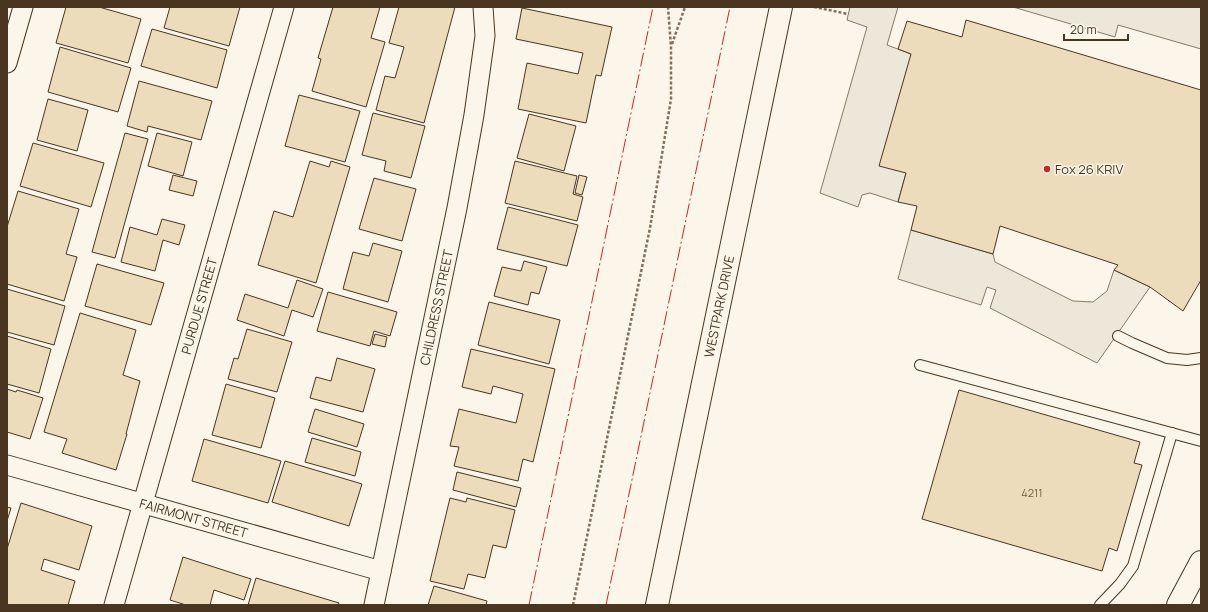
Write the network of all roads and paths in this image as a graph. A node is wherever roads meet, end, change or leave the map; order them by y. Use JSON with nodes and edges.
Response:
{"nodes":[{"id":1,"x":23,"y":7,"type":"edge"},
{"id":2,"x":284,"y":7,"type":"edge"},
{"id":3,"x":483,"y":7,"type":"edge"},
{"id":4,"x":668,"y":7,"type":"edge"},
{"id":5,"x":685,"y":7,"type":"edge"},
{"id":6,"x":781,"y":7,"type":"edge"},
{"id":7,"x":814,"y":7,"type":"edge"},
{"id":8,"x":848,"y":14,"type":"dead end"},
{"id":9,"x":672,"y":47,"type":"junction"},
{"id":10,"x":7,"y":63,"type":"edge"},
{"id":11,"x":1118,"y":336,"type":"dead end"},
{"id":12,"x":1201,"y":358,"type":"edge"},
{"id":13,"x":920,"y":365,"type":"dead end"},
{"id":14,"x":1172,"y":433,"type":"junction"},
{"id":15,"x":1201,"y":441,"type":"edge"},
{"id":16,"x":7,"y":465,"type":"edge"},
{"id":17,"x":143,"y":504,"type":"junction"},
{"id":18,"x":1201,"y":562,"type":"edge"},
{"id":19,"x":381,"y":571,"type":"junction"},
{"id":20,"x":114,"y":605,"type":"edge"},
{"id":21,"x":374,"y":605,"type":"edge"},
{"id":22,"x":572,"y":605,"type":"edge"},
{"id":23,"x":657,"y":605,"type":"edge"},
{"id":24,"x":1100,"y":605,"type":"edge"},
{"id":25,"x":1178,"y":605,"type":"edge"}],
"edges":[{"from":1,"to":10,"type":"street"},
{"from":2,"to":17,"type":"street","name":"PURDUE STREET"},
{"from":3,"to":19,"type":"street","name":"CHILDRESS STREET"},
{"from":4,"to":9,"type":"path"},
{"from":5,"to":9,"type":"path"},
{"from":6,"to":23,"type":"main road","name":"WESTPARK DRIVE"},
{"from":7,"to":8,"type":"path"},
{"from":9,"to":22,"type":"path"},
{"from":11,"to":12,"type":"lane"},
{"from":13,"to":14,"type":"lane"},
{"from":14,"to":15,"type":"lane"},
{"from":14,"to":24,"type":"lane"},
{"from":16,"to":17,"type":"street","name":"FAIRMONT STREET"},
{"from":17,"to":19,"type":"street","name":"FAIRMONT STREET"},
{"from":17,"to":20,"type":"street","name":"PURDUE STREET"},
{"from":18,"to":25,"type":"main road"},
{"from":19,"to":21,"type":"street","name":"CHILDRESS STREET"}]}
